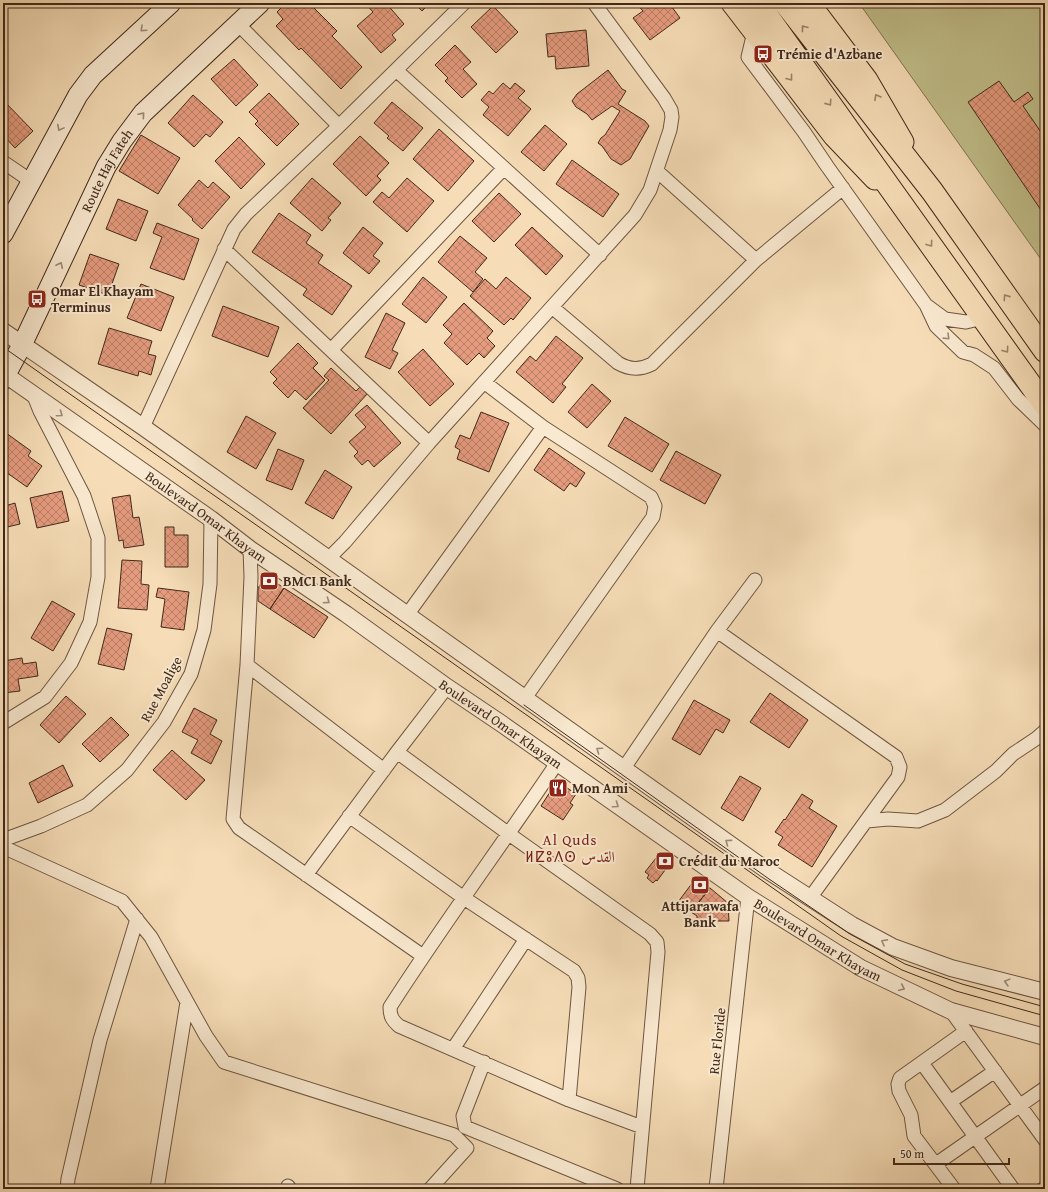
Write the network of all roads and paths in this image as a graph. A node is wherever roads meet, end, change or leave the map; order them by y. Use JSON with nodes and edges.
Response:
{"nodes":[{"id":1,"x":171,"y":3,"type":"edge"},
{"id":2,"x":260,"y":3,"type":"edge"},
{"id":3,"x":464,"y":3,"type":"edge"},
{"id":4,"x":594,"y":3,"type":"edge"},
{"id":5,"x":732,"y":3,"type":"edge"},
{"id":6,"x":758,"y":3,"type":"edge"},
{"id":7,"x":784,"y":3,"type":"edge"},
{"id":8,"x":809,"y":3,"type":"edge"},
{"id":9,"x":238,"y":24,"type":"junction"},
{"id":10,"x":754,"y":32,"type":"junction"},
{"id":11,"x":396,"y":70,"type":"junction"},
{"id":12,"x":339,"y":126,"type":"junction"},
{"id":13,"x":3,"y":162,"type":"edge"},
{"id":14,"x":504,"y":168,"type":"junction"},
{"id":15,"x":657,"y":171,"type":"junction"},
{"id":16,"x":31,"y":181,"type":"junction"},
{"id":17,"x":843,"y":188,"type":"junction"},
{"id":18,"x":932,"y":191,"type":"junction"},
{"id":19,"x":907,"y":212,"type":"junction"},
{"id":20,"x":3,"y":234,"type":"edge"},
{"id":21,"x":224,"y":249,"type":"junction"},
{"id":22,"x":600,"y":254,"type":"junction"},
{"id":23,"x":756,"y":260,"type":"junction"},
{"id":24,"x":926,"y":305,"type":"junction"},
{"id":25,"x":552,"y":307,"type":"junction"},
{"id":26,"x":983,"y":318,"type":"junction"},
{"id":27,"x":3,"y":331,"type":"edge"},
{"id":28,"x":22,"y":344,"type":"junction"},
{"id":29,"x":331,"y":350,"type":"junction"},
{"id":30,"x":1045,"y":352,"type":"edge"},
{"id":31,"x":4,"y":376,"type":"edge"},
{"id":32,"x":484,"y":382,"type":"junction"},
{"id":33,"x":34,"y":396,"type":"junction"},
{"id":34,"x":1045,"y":405,"type":"edge"},
{"id":35,"x":1045,"y":425,"type":"edge"},
{"id":36,"x":143,"y":427,"type":"junction"},
{"id":37,"x":543,"y":427,"type":"junction"},
{"id":38,"x":429,"y":442,"type":"junction"},
{"id":39,"x":211,"y":519,"type":"junction"},
{"id":40,"x":250,"y":549,"type":"junction"},
{"id":41,"x":328,"y":558,"type":"junction"},
{"id":42,"x":754,"y":580,"type":"dead end"},
{"id":43,"x":407,"y":615,"type":"junction"},
{"id":44,"x":717,"y":631,"type":"junction"},
{"id":45,"x":247,"y":665,"type":"junction"},
{"id":46,"x":447,"y":687,"type":"junction"},
{"id":47,"x":525,"y":698,"type":"junction"},
{"id":48,"x":3,"y":723,"type":"edge"},
{"id":49,"x":1045,"y":732,"type":"edge"},
{"id":50,"x":397,"y":752,"type":"junction"},
{"id":51,"x":557,"y":763,"type":"junction"},
{"id":52,"x":624,"y":768,"type":"junction"},
{"id":53,"x":384,"y":770,"type":"junction"},
{"id":54,"x":349,"y":816,"type":"junction"},
{"id":55,"x":867,"y":821,"type":"junction"},
{"id":56,"x":509,"y":834,"type":"junction"},
{"id":57,"x":3,"y":840,"type":"edge"},
{"id":58,"x":3,"y":848,"type":"edge"},
{"id":59,"x":306,"y":875,"type":"junction"},
{"id":60,"x":748,"y":897,"type":"junction"},
{"id":61,"x":464,"y":898,"type":"junction"},
{"id":62,"x":810,"y":898,"type":"junction"},
{"id":63,"x":137,"y":919,"type":"junction"},
{"id":64,"x":526,"y":939,"type":"junction"},
{"id":65,"x":423,"y":956,"type":"junction"},
{"id":66,"x":1045,"y":992,"type":"edge"},
{"id":67,"x":187,"y":1002,"type":"junction"},
{"id":68,"x":951,"y":1011,"type":"junction"},
{"id":69,"x":966,"y":1031,"type":"junction"},
{"id":70,"x":1045,"y":1037,"type":"edge"},
{"id":71,"x":453,"y":1049,"type":"junction"},
{"id":72,"x":484,"y":1062,"type":"junction"},
{"id":73,"x":922,"y":1063,"type":"junction"},
{"id":74,"x":995,"y":1071,"type":"junction"},
{"id":75,"x":1045,"y":1088,"type":"edge"},
{"id":76,"x":570,"y":1100,"type":"junction"},
{"id":77,"x":950,"y":1102,"type":"junction"},
{"id":78,"x":1020,"y":1106,"type":"junction"},
{"id":79,"x":642,"y":1127,"type":"junction"},
{"id":80,"x":976,"y":1136,"type":"junction"},
{"id":81,"x":1045,"y":1140,"type":"edge"},
{"id":82,"x":936,"y":1164,"type":"junction"},
{"id":83,"x":67,"y":1189,"type":"edge"},
{"id":84,"x":158,"y":1189,"type":"edge"},
{"id":85,"x":430,"y":1189,"type":"edge"},
{"id":86,"x":617,"y":1189,"type":"edge"},
{"id":87,"x":637,"y":1189,"type":"edge"},
{"id":88,"x":716,"y":1189,"type":"edge"},
{"id":89,"x":954,"y":1189,"type":"edge"},
{"id":90,"x":1013,"y":1189,"type":"edge"}],
"edges":[{"from":1,"to":16,"type":"main road","one_way":true},
{"from":2,"to":9,"type":"main road","name":"Route Haj Fateh"},
{"from":3,"to":11,"type":"street"},
{"from":4,"to":15,"type":"street"},
{"from":5,"to":10,"type":"main road"},
{"from":6,"to":19,"type":"highway","one_way":true},
{"from":18,"to":7,"type":"highway","one_way":true},
{"from":18,"to":8,"type":"main road","one_way":true},
{"from":9,"to":12,"type":"street"},
{"from":28,"to":9,"type":"main road","name":"Route Haj Fateh","one_way":true},
{"from":10,"to":17,"type":"street"},
{"from":10,"to":19,"type":"main road","one_way":true},
{"from":11,"to":12,"type":"street"},
{"from":11,"to":14,"type":"street"},
{"from":12,"to":21,"type":"street"},
{"from":13,"to":16,"type":"street"},
{"from":14,"to":22,"type":"street"},
{"from":14,"to":29,"type":"street"},
{"from":15,"to":22,"type":"street"},
{"from":15,"to":23,"type":"street"},
{"from":16,"to":20,"type":"main road"},
{"from":17,"to":23,"type":"street"},
{"from":17,"to":24,"type":"street"},
{"from":30,"to":18,"type":"highway","one_way":true},
{"from":19,"to":26,"type":"highway","one_way":true},
{"from":21,"to":29,"type":"street"},
{"from":21,"to":36,"type":"street"},
{"from":22,"to":25,"type":"street"},
{"from":23,"to":25,"type":"street"},
{"from":24,"to":26,"type":"street"},
{"from":24,"to":35,"type":"street","one_way":true},
{"from":25,"to":32,"type":"street"},
{"from":26,"to":34,"type":"highway","one_way":true},
{"from":27,"to":28,"type":"street"},
{"from":28,"to":31,"type":"main road","name":"Route Haj Fateh"},
{"from":28,"to":36,"type":"street"},
{"from":29,"to":38,"type":"street"},
{"from":31,"to":33,"type":"street","name":"Boulevard Omar Khayam"},
{"from":32,"to":37,"type":"street"},
{"from":32,"to":38,"type":"street"},
{"from":33,"to":39,"type":"street","name":"Boulevard Omar Khayam","one_way":true},
{"from":33,"to":48,"type":"street"},
{"from":36,"to":41,"type":"street"},
{"from":37,"to":43,"type":"street"},
{"from":37,"to":47,"type":"street"},
{"from":38,"to":41,"type":"street"},
{"from":39,"to":40,"type":"street","name":"Boulevard Omar Khayam"},
{"from":39,"to":57,"type":"street","name":"Rue Moalige"},
{"from":40,"to":45,"type":"street"},
{"from":40,"to":46,"type":"street","name":"Boulevard Omar Khayam","one_way":true},
{"from":41,"to":43,"type":"street"},
{"from":42,"to":44,"type":"street"},
{"from":43,"to":47,"type":"street"},
{"from":44,"to":52,"type":"street"},
{"from":44,"to":55,"type":"street"},
{"from":45,"to":53,"type":"street"},
{"from":45,"to":59,"type":"street"},
{"from":46,"to":50,"type":"street"},
{"from":46,"to":51,"type":"street","name":"Boulevard Omar Khayam"},
{"from":52,"to":47,"type":"street","one_way":true},
{"from":49,"to":55,"type":"street"},
{"from":50,"to":53,"type":"street"},
{"from":50,"to":56,"type":"street"},
{"from":51,"to":56,"type":"street"},
{"from":51,"to":60,"type":"street","name":"Boulevard Omar Khayam","one_way":true},
{"from":62,"to":52,"type":"street","one_way":true},
{"from":53,"to":54,"type":"street"},
{"from":54,"to":59,"type":"street"},
{"from":54,"to":61,"type":"street"},
{"from":55,"to":62,"type":"street"},
{"from":56,"to":61,"type":"street"},
{"from":56,"to":79,"type":"street"},
{"from":58,"to":63,"type":"street"},
{"from":59,"to":65,"type":"street"},
{"from":60,"to":68,"type":"street","name":"Boulevard Omar Khayam","one_way":true},
{"from":60,"to":88,"type":"street","name":"Rue Floride"},
{"from":61,"to":64,"type":"street"},
{"from":61,"to":65,"type":"street"},
{"from":66,"to":62,"type":"street","one_way":true},
{"from":63,"to":67,"type":"street"},
{"from":63,"to":83,"type":"street"},
{"from":64,"to":71,"type":"street"},
{"from":64,"to":76,"type":"street"},
{"from":65,"to":71,"type":"street"},
{"from":67,"to":84,"type":"street"},
{"from":67,"to":85,"type":"street"},
{"from":68,"to":69,"type":"street"},
{"from":68,"to":70,"type":"street","name":"Boulevard Omar Khayam"},
{"from":69,"to":73,"type":"street"},
{"from":69,"to":74,"type":"street"},
{"from":71,"to":72,"type":"street"},
{"from":72,"to":76,"type":"street"},
{"from":72,"to":86,"type":"street"},
{"from":73,"to":77,"type":"street"},
{"from":73,"to":82,"type":"street"},
{"from":74,"to":77,"type":"street"},
{"from":74,"to":78,"type":"street"},
{"from":75,"to":78,"type":"street"},
{"from":76,"to":79,"type":"street"},
{"from":77,"to":80,"type":"street"},
{"from":78,"to":80,"type":"street"},
{"from":78,"to":81,"type":"street"},
{"from":79,"to":87,"type":"street"},
{"from":80,"to":82,"type":"street"},
{"from":80,"to":90,"type":"street"},
{"from":82,"to":89,"type":"street"}]}
